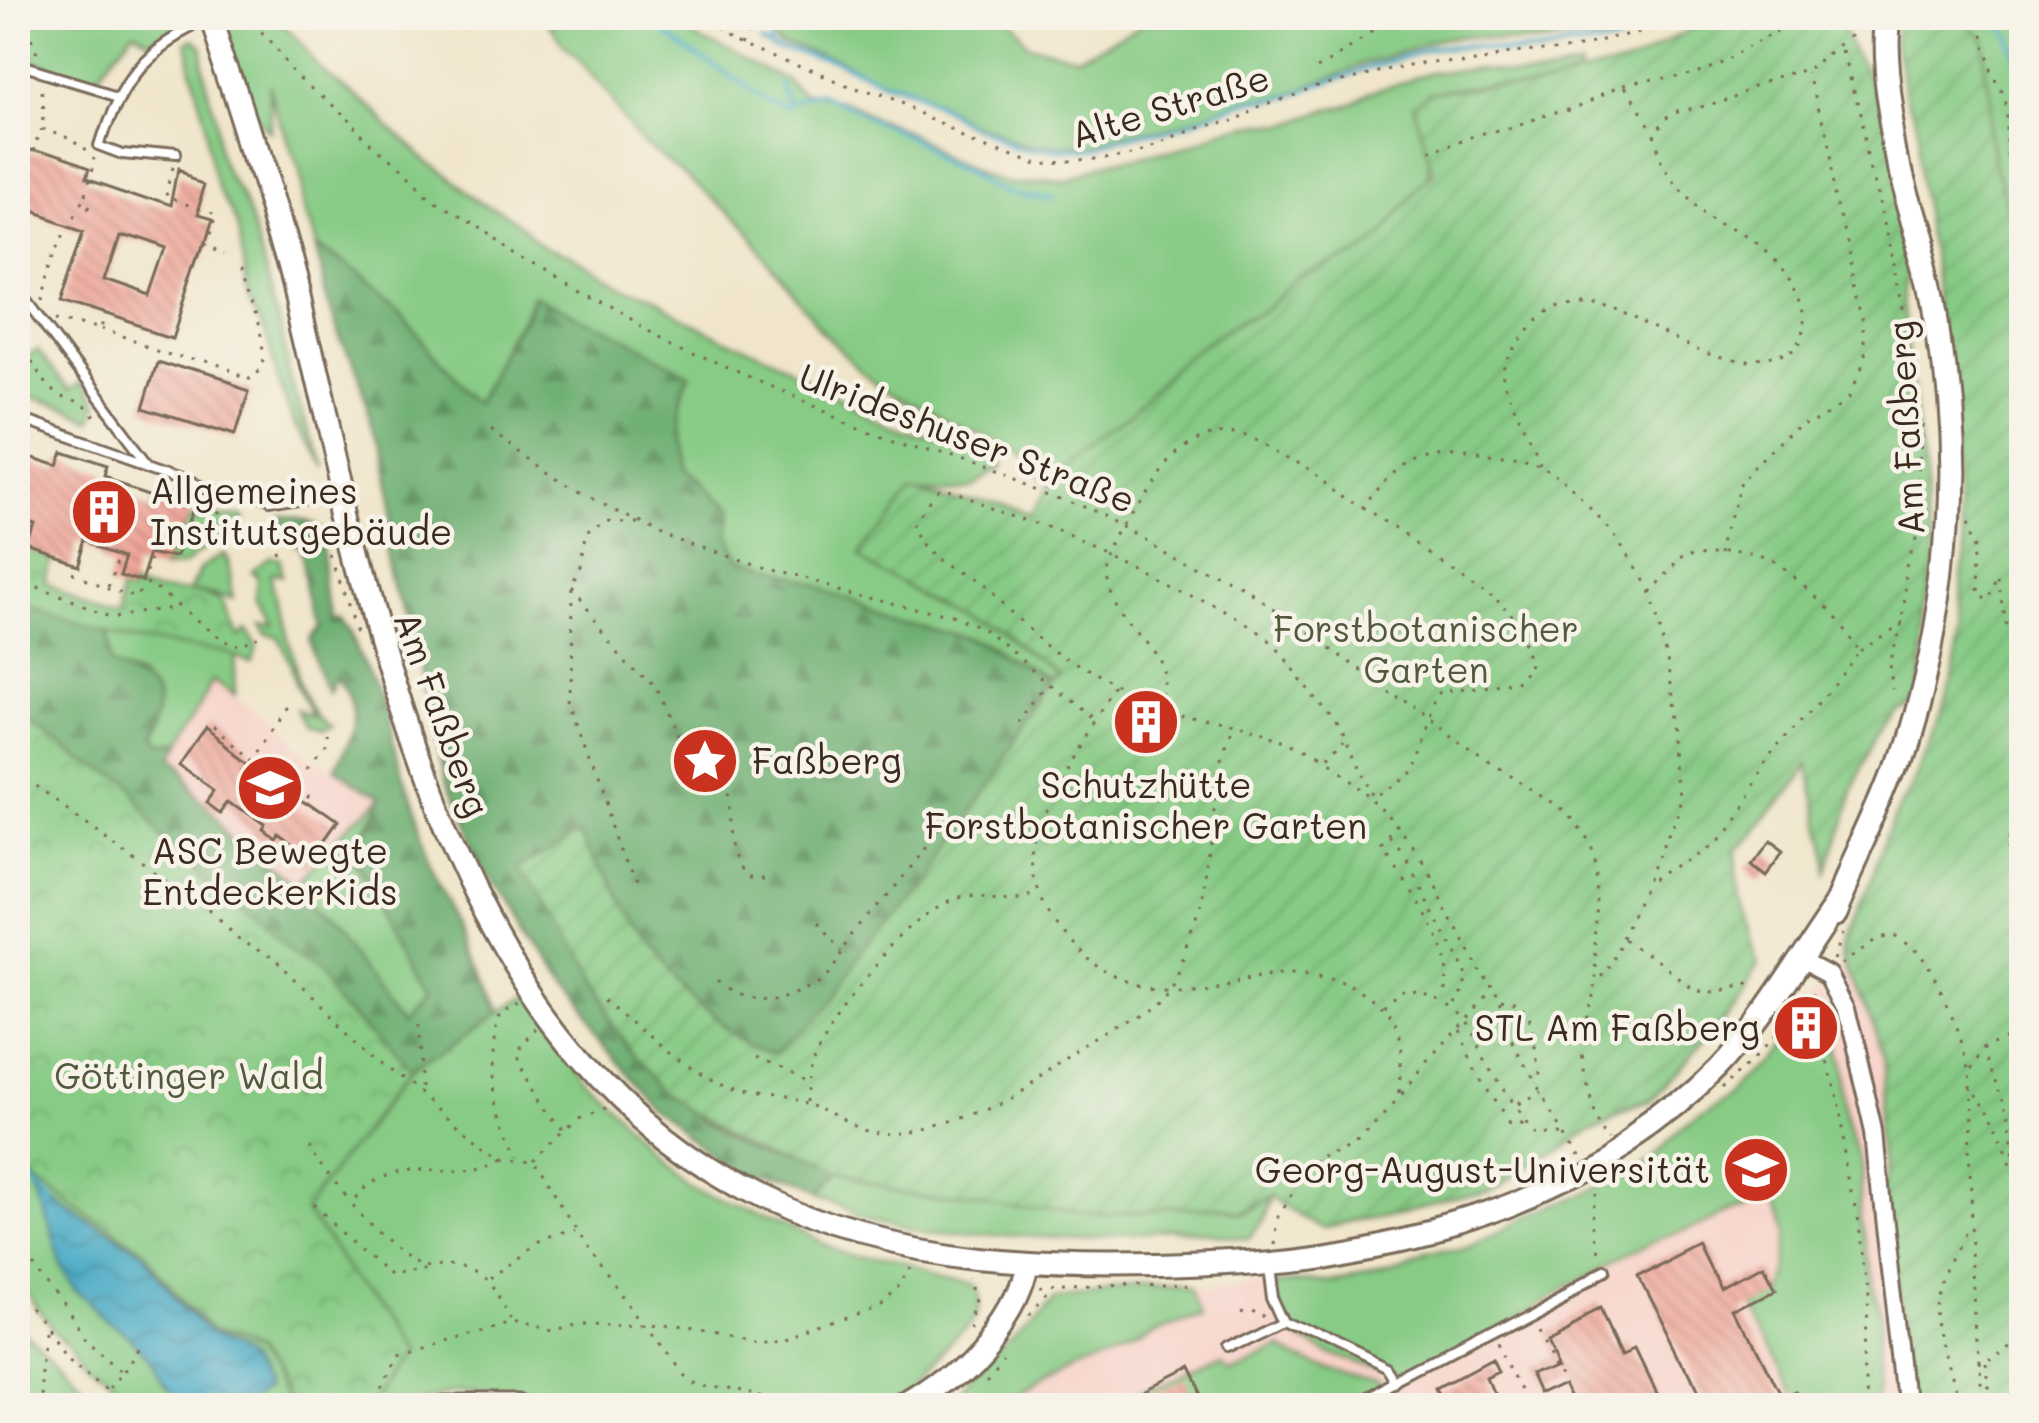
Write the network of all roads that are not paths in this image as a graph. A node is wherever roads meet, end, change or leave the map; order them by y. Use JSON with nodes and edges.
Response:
{"nodes":[{"id":1,"x":212,"y":16,"type":"edge"},
{"id":2,"x":1878,"y":24,"type":"edge"},
{"id":3,"x":15,"y":63,"type":"edge"},
{"id":4,"x":115,"y":93,"type":"junction"},
{"id":5,"x":176,"y":159,"type":"road end"},
{"id":6,"x":15,"y":286,"type":"edge"},
{"id":7,"x":15,"y":417,"type":"edge"},
{"id":8,"x":150,"y":466,"type":"junction"},
{"id":9,"x":342,"y":495,"type":"junction"},
{"id":10,"x":1814,"y":963,"type":"junction"},
{"id":11,"x":1023,"y":1259,"type":"junction"},
{"id":12,"x":1269,"y":1260,"type":"junction"},
{"id":13,"x":1605,"y":1277,"type":"dead end"},
{"id":14,"x":1285,"y":1320,"type":"junction"},
{"id":15,"x":1227,"y":1348,"type":"dead end"},
{"id":16,"x":1401,"y":1384,"type":"junction"},
{"id":17,"x":445,"y":1408,"type":"edge"},
{"id":18,"x":518,"y":1408,"type":"edge"},
{"id":19,"x":905,"y":1408,"type":"edge"},
{"id":20,"x":1354,"y":1408,"type":"edge"},
{"id":21,"x":1906,"y":1408,"type":"edge"}],
"edges":[{"from":1,"to":4,"type":"lane"},
{"from":1,"to":9,"type":"street","name":"Am Faßberg"},
{"from":2,"to":10,"type":"street","name":"Am Faßberg"},
{"from":3,"to":4,"type":"lane"},
{"from":4,"to":5,"type":"lane"},
{"from":6,"to":8,"type":"lane"},
{"from":7,"to":8,"type":"lane"},
{"from":8,"to":9,"type":"lane"},
{"from":9,"to":11,"type":"street","name":"Am Faßberg"},
{"from":10,"to":12,"type":"street","name":"Am Faßberg"},
{"from":10,"to":21,"type":"street"},
{"from":11,"to":12,"type":"street","name":"Am Faßberg"},
{"from":11,"to":19,"type":"street"},
{"from":12,"to":14,"type":"lane"},
{"from":13,"to":16,"type":"lane"},
{"from":14,"to":15,"type":"lane"},
{"from":14,"to":16,"type":"lane"},
{"from":16,"to":20,"type":"lane"},
{"from":17,"to":18,"type":"street"}]}
